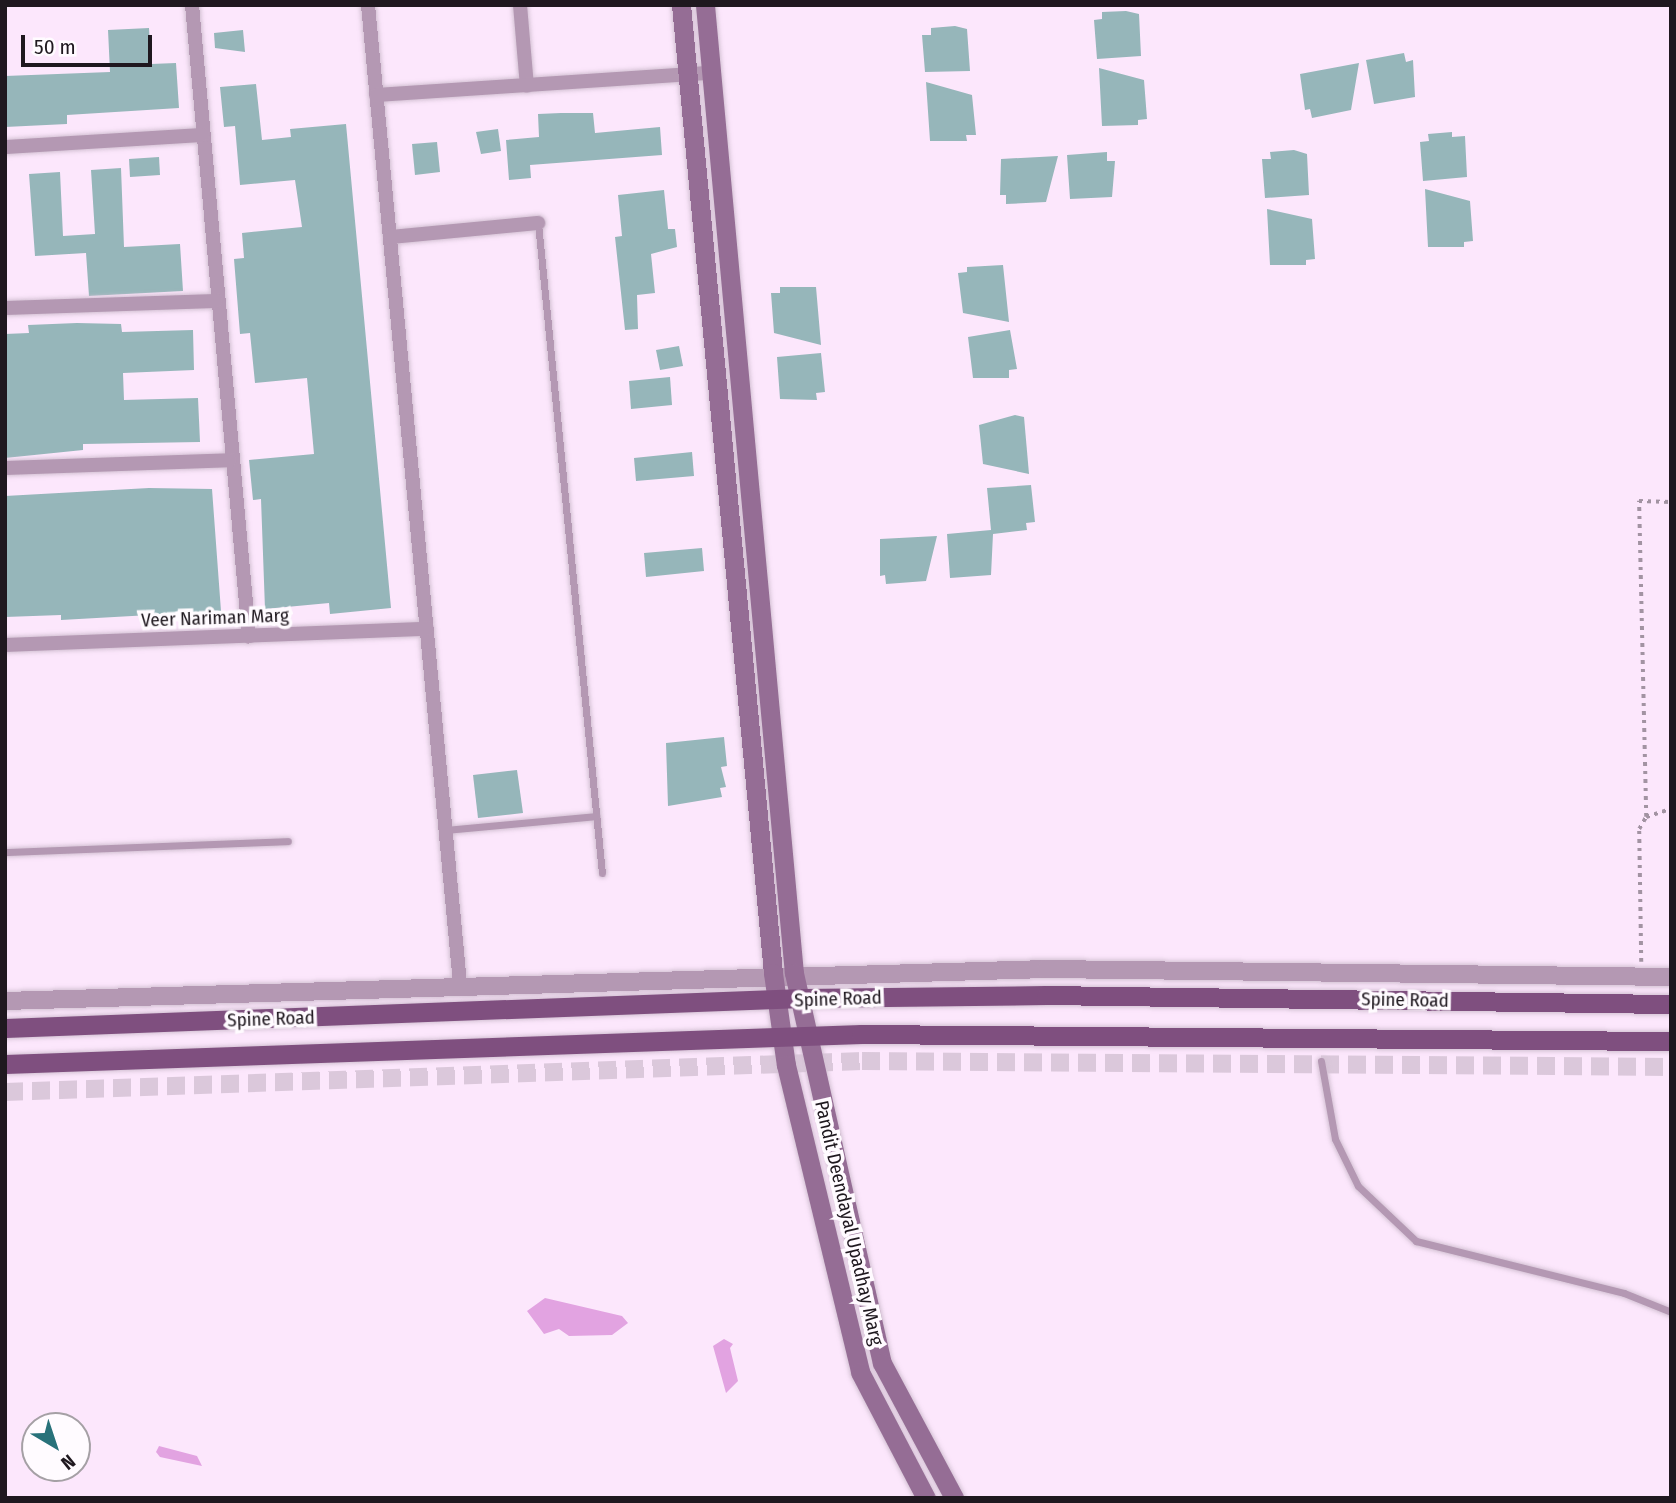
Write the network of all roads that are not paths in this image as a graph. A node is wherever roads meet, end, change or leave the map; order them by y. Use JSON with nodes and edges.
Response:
{"nodes":[{"id":1,"x":192,"y":5,"type":"edge"},
{"id":2,"x":368,"y":5,"type":"edge"},
{"id":3,"x":520,"y":5,"type":"edge"},
{"id":4,"x":681,"y":5,"type":"edge"},
{"id":5,"x":705,"y":5,"type":"edge"},
{"id":6,"x":711,"y":73,"type":"junction"},
{"id":7,"x":687,"y":75,"type":"junction"},
{"id":8,"x":527,"y":86,"type":"junction"},
{"id":9,"x":376,"y":95,"type":"junction"},
{"id":10,"x":203,"y":135,"type":"junction"},
{"id":11,"x":5,"y":146,"type":"edge"},
{"id":12,"x":538,"y":223,"type":"joint"},
{"id":13,"x":390,"y":237,"type":"junction"},
{"id":14,"x":216,"y":301,"type":"junction"},
{"id":15,"x":5,"y":308,"type":"edge"},
{"id":16,"x":230,"y":460,"type":"junction"},
{"id":17,"x":5,"y":468,"type":"edge"},
{"id":18,"x":427,"y":629,"type":"junction"},
{"id":19,"x":248,"y":636,"type":"junction"},
{"id":20,"x":5,"y":645,"type":"edge"},
{"id":21,"x":596,"y":816,"type":"junction"},
{"id":22,"x":446,"y":830,"type":"junction"},
{"id":23,"x":288,"y":841,"type":"dead end"},
{"id":24,"x":5,"y":852,"type":"edge"},
{"id":25,"x":602,"y":873,"type":"dead end"},
{"id":26,"x":773,"y":974,"type":"junction"},
{"id":27,"x":794,"y":974,"type":"junction"},
{"id":28,"x":1671,"y":977,"type":"edge"},
{"id":29,"x":460,"y":984,"type":"junction"},
{"id":30,"x":802,"y":998,"type":"junction"},
{"id":31,"x":5,"y":1001,"type":"edge"},
{"id":32,"x":777,"y":1001,"type":"junction"},
{"id":33,"x":1671,"y":1004,"type":"edge"},
{"id":34,"x":5,"y":1028,"type":"edge"},
{"id":35,"x":807,"y":1036,"type":"junction"},
{"id":36,"x":783,"y":1037,"type":"junction"},
{"id":37,"x":1671,"y":1041,"type":"edge"},
{"id":38,"x":1321,"y":1061,"type":"dead end"},
{"id":39,"x":5,"y":1064,"type":"edge"},
{"id":40,"x":1671,"y":1312,"type":"edge"},
{"id":41,"x":926,"y":1498,"type":"edge"},
{"id":42,"x":954,"y":1498,"type":"edge"}],
"edges":[{"from":1,"to":10,"type":"street"},
{"from":2,"to":9,"type":"street"},
{"from":3,"to":8,"type":"street"},
{"from":4,"to":7,"type":"main road","name":"Pandit Deendayal Upadhay Marg"},
{"from":5,"to":6,"type":"main road","name":"Pandit Deendayal Upadhay Marg"},
{"from":6,"to":7,"type":"street"},
{"from":6,"to":27,"type":"main road","name":"Pandit Deendayal Upadhay Marg"},
{"from":7,"to":8,"type":"street"},
{"from":7,"to":26,"type":"main road","name":"Pandit Deendayal Upadhay Marg"},
{"from":8,"to":9,"type":"street"},
{"from":9,"to":13,"type":"street"},
{"from":10,"to":11,"type":"street"},
{"from":10,"to":14,"type":"street"},
{"from":12,"to":13,"type":"street"},
{"from":12,"to":21,"type":"lane"},
{"from":13,"to":18,"type":"street"},
{"from":14,"to":15,"type":"street"},
{"from":14,"to":16,"type":"street"},
{"from":16,"to":17,"type":"street"},
{"from":16,"to":19,"type":"street"},
{"from":18,"to":19,"type":"street","name":"Veer Nariman Marg"},
{"from":18,"to":22,"type":"street"},
{"from":19,"to":20,"type":"street","name":"Veer Nariman Marg"},
{"from":21,"to":22,"type":"lane"},
{"from":21,"to":25,"type":"lane"},
{"from":22,"to":29,"type":"street"},
{"from":23,"to":24,"type":"lane"},
{"from":26,"to":27,"type":"street","name":"Spine Road"},
{"from":26,"to":29,"type":"street","name":"Spine Road"},
{"from":26,"to":32,"type":"main road","name":"Pandit Deendayal Upadhay Marg"},
{"from":27,"to":28,"type":"street","name":"Spine Road"},
{"from":27,"to":30,"type":"main road","name":"Pandit Deendayal Upadhay Marg"},
{"from":29,"to":31,"type":"street","name":"Spine Road"},
{"from":30,"to":32,"type":"main road","name":"Spine Road"},
{"from":30,"to":33,"type":"main road","name":"Spine Road"},
{"from":30,"to":35,"type":"main road","name":"Pandit Deendayal Upadhay Marg"},
{"from":32,"to":34,"type":"main road","name":"Spine Road"},
{"from":32,"to":36,"type":"main road","name":"Pandit Deendayal Upadhay Marg"},
{"from":35,"to":36,"type":"main road","name":"Spine Road"},
{"from":35,"to":37,"type":"main road","name":"Spine Road"},
{"from":35,"to":42,"type":"main road","name":"Pandit Deendayal Upadhay Marg"},
{"from":36,"to":39,"type":"main road","name":"Spine Road"},
{"from":36,"to":41,"type":"main road","name":"Pandit Deendayal Upadhay Marg"},
{"from":38,"to":40,"type":"lane"}]}
